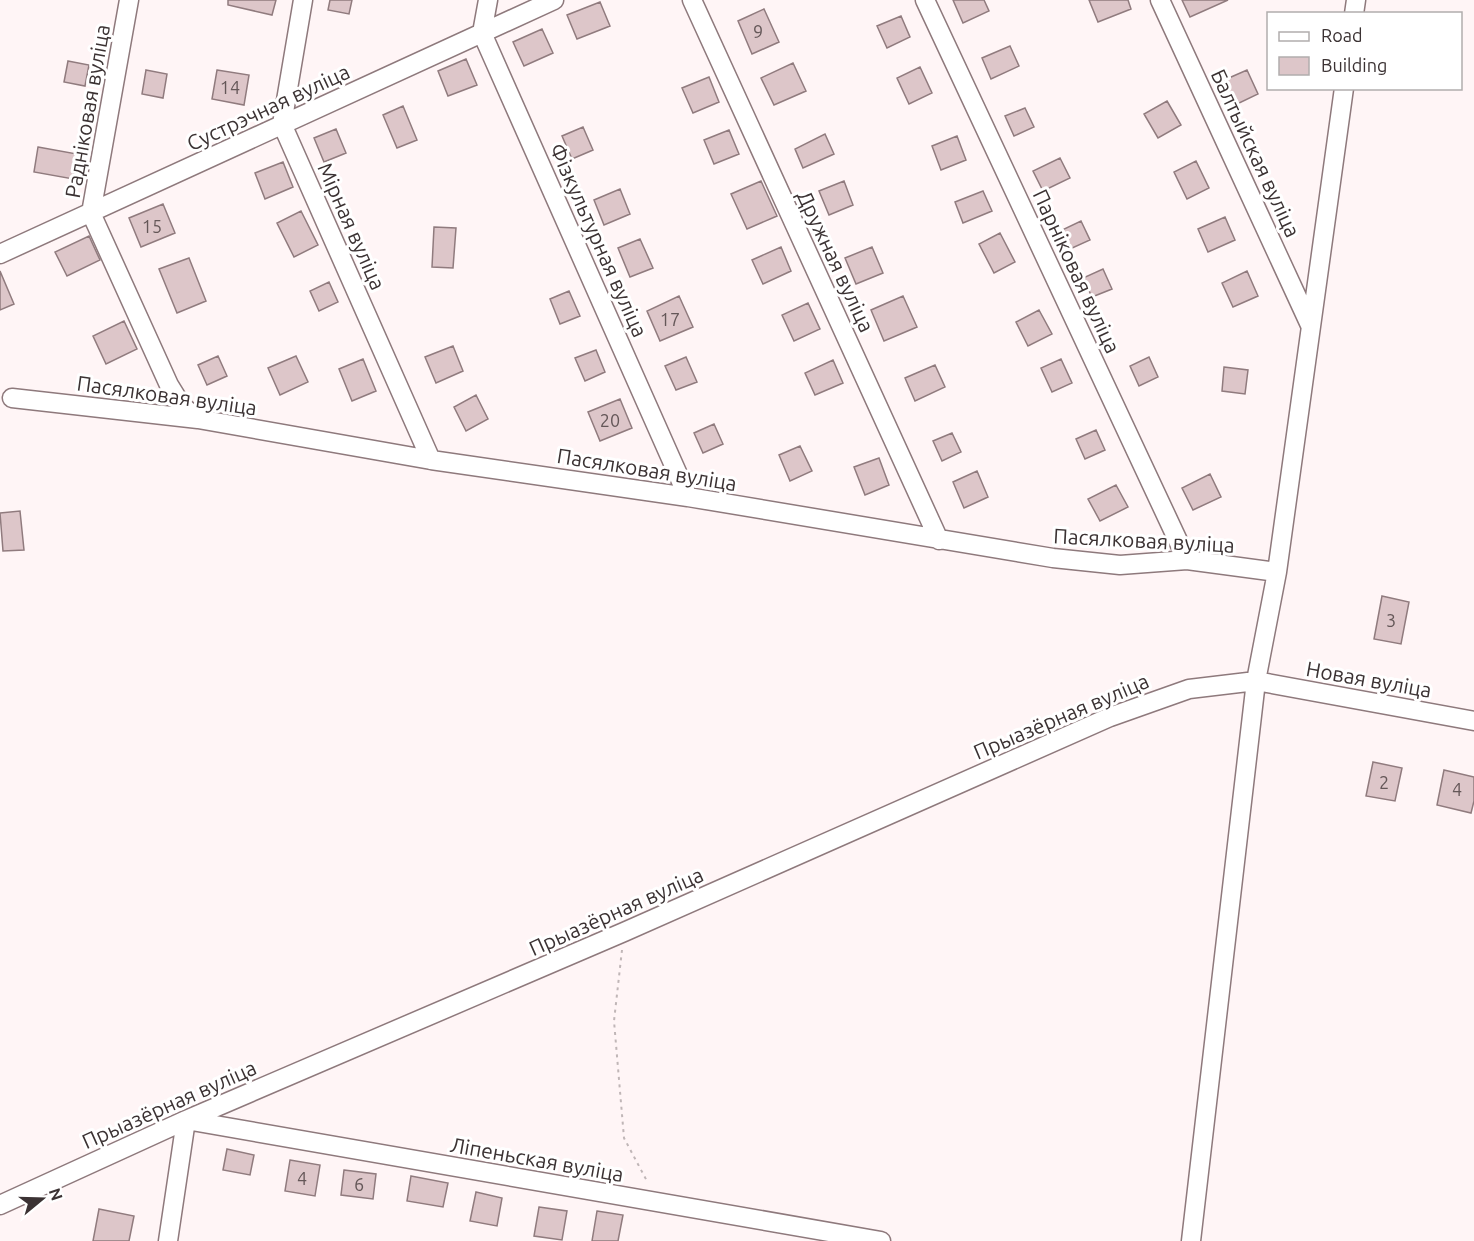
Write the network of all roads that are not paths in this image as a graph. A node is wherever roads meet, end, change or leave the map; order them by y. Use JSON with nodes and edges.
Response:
{"nodes":[{"id":1,"x":129,"y":0,"type":"edge"},
{"id":2,"x":303,"y":0,"type":"edge"},
{"id":3,"x":488,"y":0,"type":"edge"},
{"id":4,"x":554,"y":0,"type":"edge"},
{"id":5,"x":692,"y":0,"type":"edge"},
{"id":6,"x":925,"y":0,"type":"edge"},
{"id":7,"x":1160,"y":0,"type":"edge"},
{"id":8,"x":482,"y":33,"type":"junction"},
{"id":9,"x":1344,"y":90,"type":"edge"},
{"id":10,"x":282,"y":124,"type":"junction"},
{"id":11,"x":92,"y":213,"type":"junction"},
{"id":12,"x":0,"y":254,"type":"edge"},
{"id":13,"x":1310,"y":325,"type":"junction"},
{"id":14,"x":12,"y":398,"type":"dead end"},
{"id":15,"x":198,"y":419,"type":"junction"},
{"id":16,"x":431,"y":460,"type":"junction"},
{"id":17,"x":688,"y":497,"type":"junction"},
{"id":18,"x":939,"y":540,"type":"junction"},
{"id":19,"x":1187,"y":560,"type":"junction"},
{"id":20,"x":1276,"y":572,"type":"junction"},
{"id":21,"x":1256,"y":681,"type":"junction"},
{"id":22,"x":1474,"y":721,"type":"edge"},
{"id":23,"x":186,"y":1120,"type":"junction"},
{"id":24,"x":0,"y":1205,"type":"edge"},
{"id":25,"x":168,"y":1241,"type":"edge"},
{"id":26,"x":881,"y":1241,"type":"edge"},
{"id":27,"x":1191,"y":1241,"type":"edge"}],
"edges":[{"from":1,"to":11,"type":"street","name":"Радніковая вуліца"},
{"from":2,"to":10,"type":"street"},
{"from":3,"to":8,"type":"street"},
{"from":4,"to":8,"type":"street","name":"Сустрэчная вуліца"},
{"from":5,"to":18,"type":"street","name":"Дружная вуліца"},
{"from":6,"to":19,"type":"street","name":"Парніковая вуліца"},
{"from":7,"to":13,"type":"street","name":"Балтыйская вуліца"},
{"from":8,"to":10,"type":"street","name":"Сустрэчная вуліца"},
{"from":8,"to":17,"type":"street","name":"Фізкультурная вуліца"},
{"from":9,"to":13,"type":"street"},
{"from":10,"to":11,"type":"street","name":"Сустрэчная вуліца"},
{"from":10,"to":16,"type":"street","name":"Мірная вуліца"},
{"from":11,"to":12,"type":"street","name":"Сустрэчная вуліца"},
{"from":11,"to":15,"type":"street","name":"Радніковая вуліца"},
{"from":13,"to":20,"type":"street"},
{"from":14,"to":15,"type":"street","name":"Пасялковая вуліца"},
{"from":15,"to":16,"type":"street","name":"Пасялковая вуліца"},
{"from":16,"to":17,"type":"street","name":"Пасялковая вуліца"},
{"from":17,"to":18,"type":"street","name":"Пасялковая вуліца"},
{"from":18,"to":19,"type":"street","name":"Пасялковая вуліца"},
{"from":19,"to":20,"type":"street","name":"Пасялковая вуліца"},
{"from":20,"to":21,"type":"street"},
{"from":21,"to":22,"type":"street","name":"Новая вуліца"},
{"from":21,"to":23,"type":"street","name":"Прыазёрная вуліца"},
{"from":21,"to":27,"type":"street"},
{"from":23,"to":24,"type":"street","name":"Прыазёрная вуліца"},
{"from":23,"to":25,"type":"street"},
{"from":23,"to":26,"type":"street","name":"Ліпеньская вуліца"}]}
